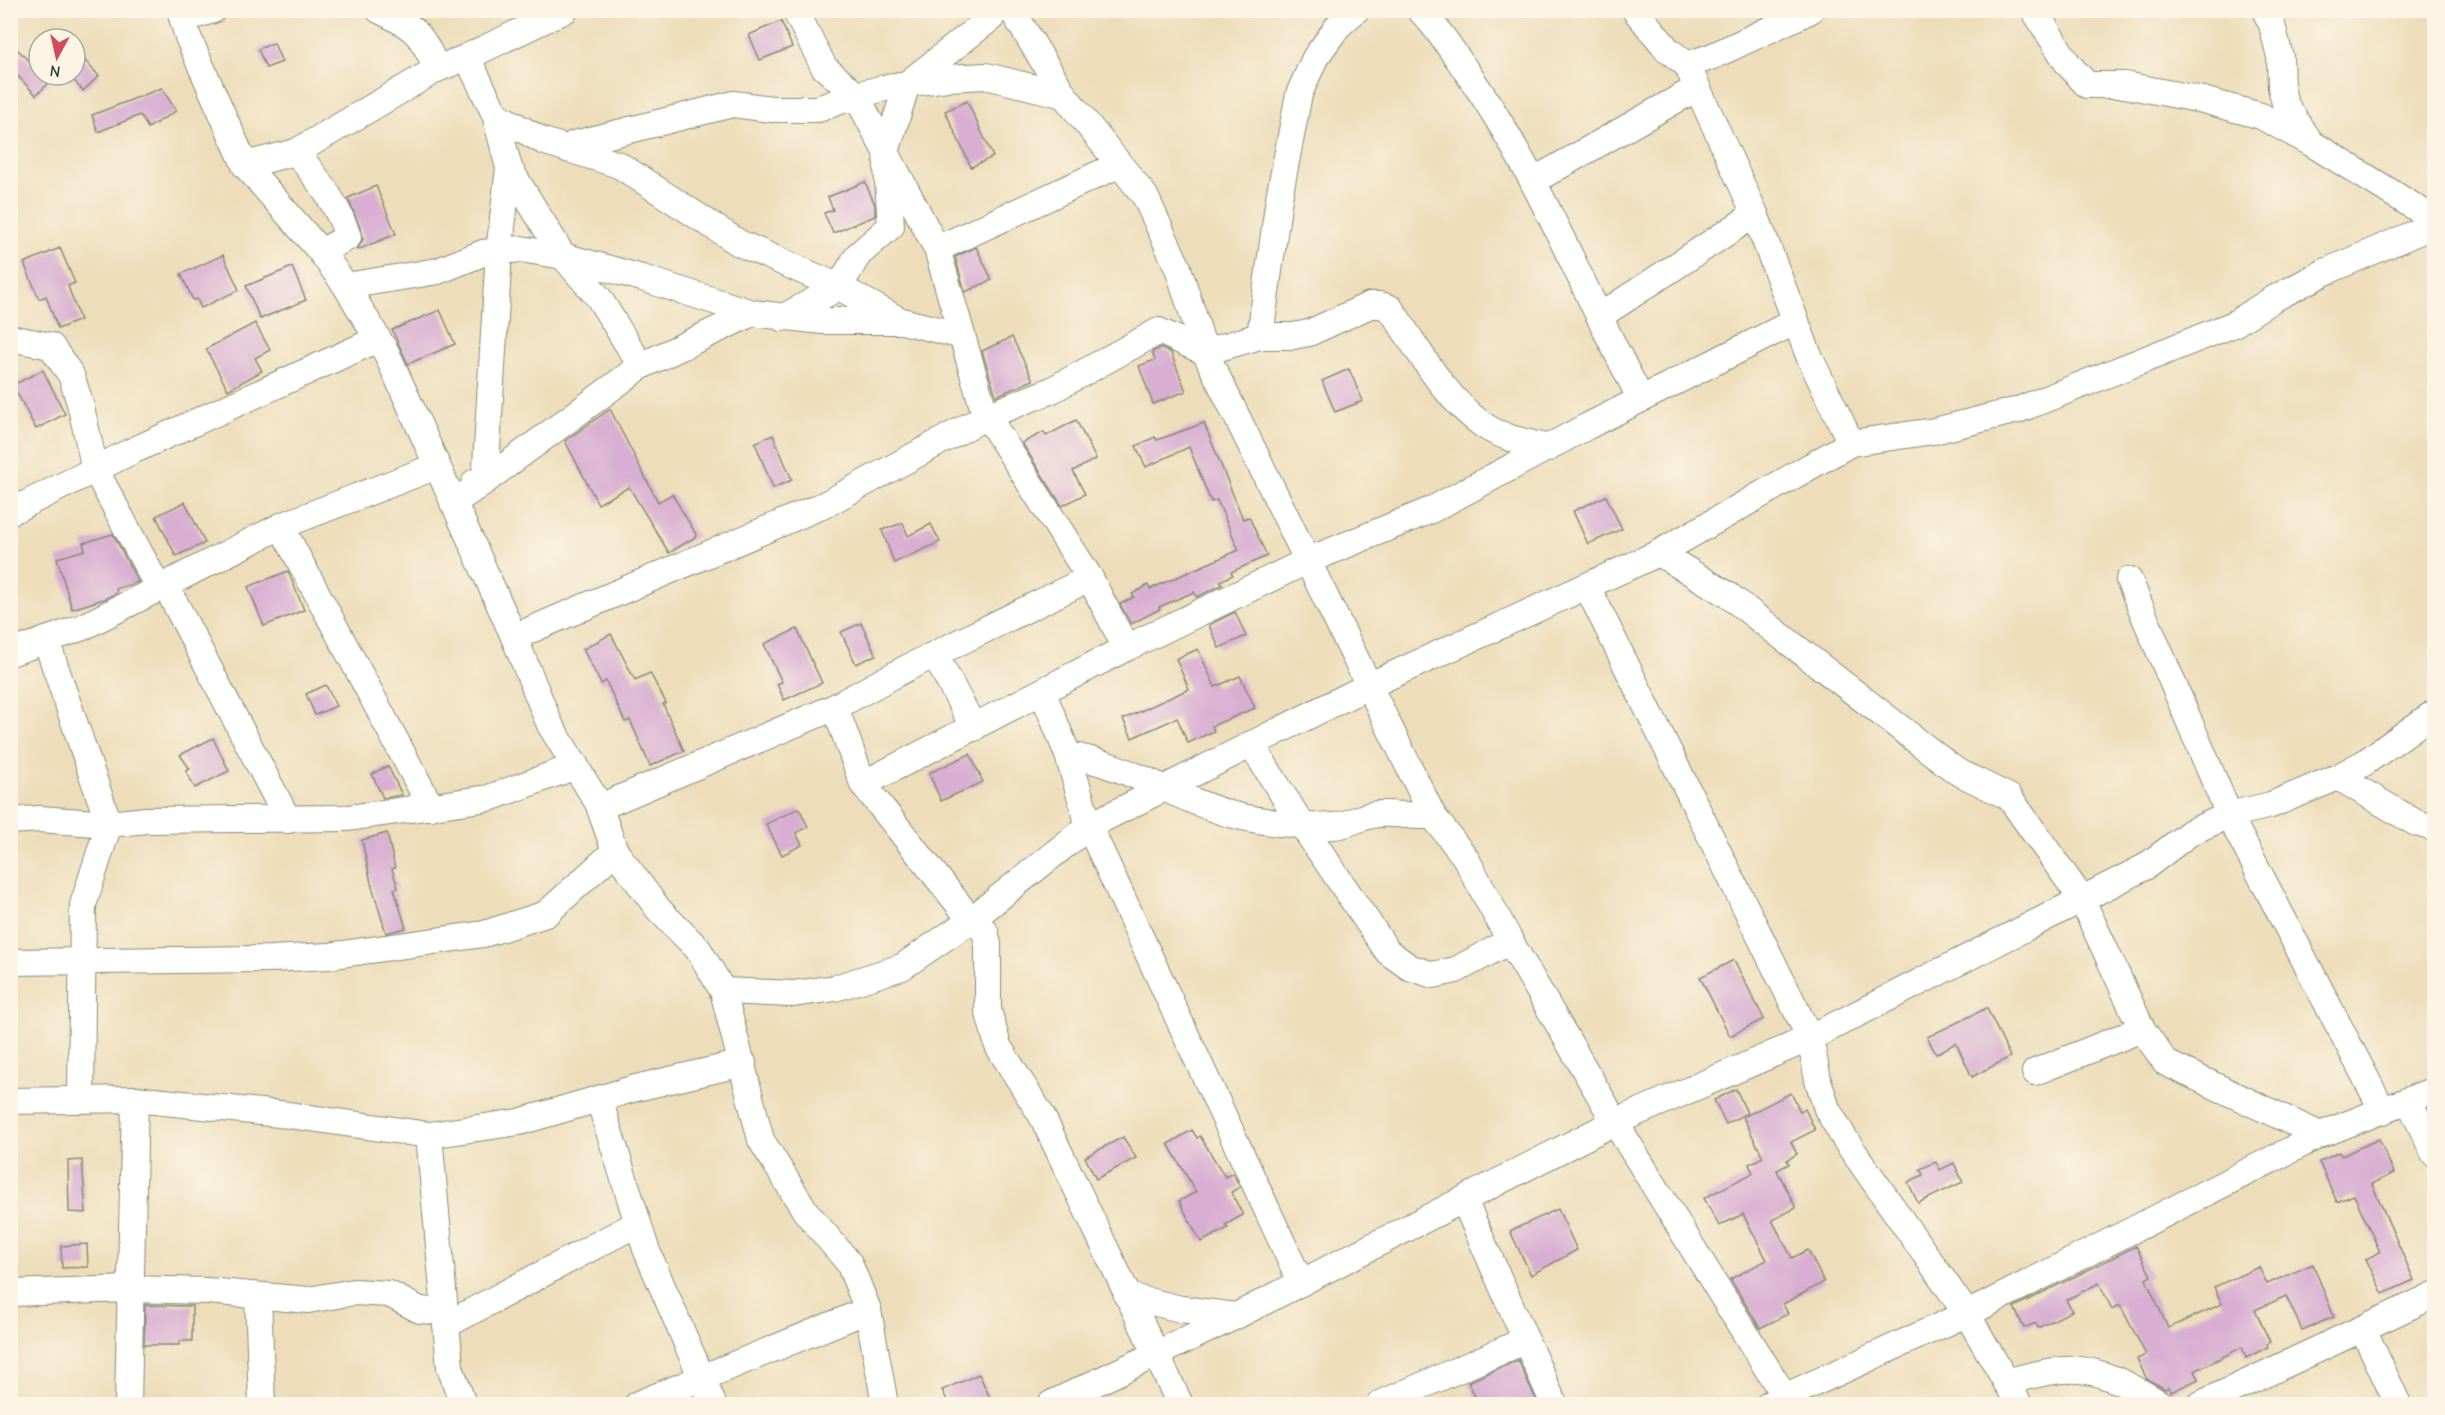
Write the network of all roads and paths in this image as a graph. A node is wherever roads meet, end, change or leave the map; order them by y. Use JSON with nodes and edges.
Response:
{"nodes":[{"id":1,"x":213,"y":10,"type":"edge"},
{"id":2,"x":379,"y":10,"type":"edge"},
{"id":3,"x":565,"y":10,"type":"edge"},
{"id":4,"x":795,"y":10,"type":"edge"},
{"id":5,"x":989,"y":10,"type":"edge"},
{"id":6,"x":1012,"y":10,"type":"edge"},
{"id":7,"x":1356,"y":10,"type":"edge"},
{"id":8,"x":1420,"y":10,"type":"edge"},
{"id":9,"x":1635,"y":10,"type":"edge"},
{"id":10,"x":1811,"y":10,"type":"edge"},
{"id":11,"x":2034,"y":10,"type":"edge"},
{"id":12,"x":2265,"y":10,"type":"edge"},
{"id":13,"x":181,"y":15,"type":"edge"},
{"id":14,"x":467,"y":57,"type":"junction"},
{"id":15,"x":1687,"y":65,"type":"junction"},
{"id":16,"x":437,"y":69,"type":"junction"},
{"id":17,"x":907,"y":84,"type":"junction"},
{"id":18,"x":1697,"y":88,"type":"junction"},
{"id":19,"x":856,"y":95,"type":"junction"},
{"id":20,"x":1064,"y":95,"type":"junction"},
{"id":21,"x":495,"y":114,"type":"junction"},
{"id":22,"x":2311,"y":143,"type":"junction"},
{"id":23,"x":567,"y":149,"type":"junction"},
{"id":24,"x":296,"y":152,"type":"junction"},
{"id":25,"x":886,"y":152,"type":"junction"},
{"id":26,"x":245,"y":165,"type":"junction"},
{"id":27,"x":1118,"y":165,"type":"junction"},
{"id":28,"x":509,"y":168,"type":"junction"},
{"id":29,"x":1533,"y":181,"type":"junction"},
{"id":30,"x":1755,"y":213,"type":"junction"},
{"id":31,"x":2434,"y":219,"type":"edge"},
{"id":32,"x":2434,"y":225,"type":"edge"},
{"id":33,"x":937,"y":249,"type":"junction"},
{"id":34,"x":321,"y":252,"type":"junction"},
{"id":35,"x":499,"y":252,"type":"junction"},
{"id":36,"x":563,"y":256,"type":"junction"},
{"id":37,"x":346,"y":286,"type":"junction"},
{"id":38,"x":839,"y":286,"type":"junction"},
{"id":39,"x":752,"y":313,"type":"junction"},
{"id":40,"x":1600,"y":316,"type":"junction"},
{"id":41,"x":782,"y":318,"type":"junction"},
{"id":42,"x":902,"y":321,"type":"junction"},
{"id":43,"x":1796,"y":321,"type":"junction"},
{"id":44,"x":962,"y":336,"type":"junction"},
{"id":45,"x":1260,"y":336,"type":"junction"},
{"id":46,"x":10,"y":338,"type":"edge"},
{"id":47,"x":378,"y":339,"type":"junction"},
{"id":48,"x":1205,"y":352,"type":"junction"},
{"id":49,"x":641,"y":366,"type":"junction"},
{"id":50,"x":1641,"y":399,"type":"junction"},
{"id":51,"x":987,"y":416,"type":"junction"},
{"id":52,"x":1851,"y":443,"type":"junction"},
{"id":53,"x":1549,"y":448,"type":"junction"},
{"id":54,"x":95,"y":469,"type":"junction"},
{"id":55,"x":485,"y":481,"type":"junction"},
{"id":56,"x":445,"y":485,"type":"junction"},
{"id":57,"x":10,"y":512,"type":"edge"},
{"id":58,"x":281,"y":526,"type":"junction"},
{"id":59,"x":1659,"y":553,"type":"junction"},
{"id":60,"x":1307,"y":561,"type":"junction"},
{"id":61,"x":1090,"y":578,"type":"junction"},
{"id":62,"x":2129,"y":580,"type":"dead end"},
{"id":63,"x":1587,"y":586,"type":"junction"},
{"id":64,"x":163,"y":588,"type":"junction"},
{"id":65,"x":514,"y":637,"type":"junction"},
{"id":66,"x":46,"y":640,"type":"junction"},
{"id":67,"x":1126,"y":648,"type":"junction"},
{"id":68,"x":11,"y":651,"type":"edge"},
{"id":69,"x":935,"y":655,"type":"junction"},
{"id":70,"x":1368,"y":686,"type":"junction"},
{"id":71,"x":1043,"y":693,"type":"junction"},
{"id":72,"x":835,"y":708,"type":"junction"},
{"id":73,"x":2434,"y":712,"type":"edge"},
{"id":74,"x":974,"y":728,"type":"junction"},
{"id":75,"x":1251,"y":744,"type":"junction"},
{"id":76,"x":1068,"y":755,"type":"junction"},
{"id":77,"x":576,"y":766,"type":"junction"},
{"id":78,"x":2338,"y":777,"type":"junction"},
{"id":79,"x":863,"y":784,"type":"junction"},
{"id":80,"x":1163,"y":787,"type":"junction"},
{"id":81,"x":431,"y":807,"type":"junction"},
{"id":82,"x":600,"y":807,"type":"junction"},
{"id":83,"x":2229,"y":815,"type":"junction"},
{"id":84,"x":1433,"y":816,"type":"junction"},
{"id":85,"x":288,"y":820,"type":"junction"},
{"id":86,"x":10,"y":821,"type":"edge"},
{"id":87,"x":109,"y":824,"type":"junction"},
{"id":88,"x":1302,"y":825,"type":"junction"},
{"id":89,"x":1089,"y":826,"type":"junction"},
{"id":90,"x":2434,"y":828,"type":"edge"},
{"id":91,"x":615,"y":851,"type":"junction"},
{"id":92,"x":2081,"y":898,"type":"junction"},
{"id":93,"x":970,"y":920,"type":"junction"},
{"id":94,"x":1509,"y":940,"type":"junction"},
{"id":95,"x":81,"y":961,"type":"junction"},
{"id":96,"x":10,"y":962,"type":"edge"},
{"id":97,"x":723,"y":991,"type":"junction"},
{"id":98,"x":2142,"y":1029,"type":"junction"},
{"id":99,"x":1810,"y":1038,"type":"junction"},
{"id":100,"x":743,"y":1063,"type":"junction"},
{"id":101,"x":2035,"y":1072,"type":"dead end"},
{"id":102,"x":2434,"y":1090,"type":"edge"},
{"id":103,"x":135,"y":1099,"type":"junction"},
{"id":104,"x":599,"y":1099,"type":"junction"},
{"id":105,"x":81,"y":1100,"type":"junction"},
{"id":106,"x":10,"y":1101,"type":"edge"},
{"id":107,"x":2409,"y":1101,"type":"junction"},
{"id":108,"x":2383,"y":1111,"type":"junction"},
{"id":109,"x":1616,"y":1122,"type":"junction"},
{"id":110,"x":429,"y":1135,"type":"junction"},
{"id":111,"x":2320,"y":1135,"type":"junction"},
{"id":112,"x":2434,"y":1153,"type":"edge"},
{"id":113,"x":1464,"y":1200,"type":"junction"},
{"id":114,"x":638,"y":1223,"type":"junction"},
{"id":115,"x":1300,"y":1283,"type":"junction"},
{"id":116,"x":130,"y":1289,"type":"junction"},
{"id":117,"x":10,"y":1293,"type":"edge"},
{"id":118,"x":2434,"y":1295,"type":"edge"},
{"id":119,"x":258,"y":1296,"type":"junction"},
{"id":120,"x":1127,"y":1296,"type":"junction"},
{"id":121,"x":868,"y":1310,"type":"junction"},
{"id":122,"x":1967,"y":1314,"type":"junction"},
{"id":123,"x":1236,"y":1316,"type":"junction"},
{"id":124,"x":445,"y":1319,"type":"junction"},
{"id":125,"x":2363,"y":1329,"type":"junction"},
{"id":126,"x":1526,"y":1340,"type":"junction"},
{"id":127,"x":1155,"y":1355,"type":"junction"},
{"id":128,"x":701,"y":1378,"type":"junction"},
{"id":129,"x":2006,"y":1382,"type":"junction"},
{"id":130,"x":1781,"y":1402,"type":"edge"},
{"id":131,"x":2211,"y":1402,"type":"edge"},
{"id":132,"x":128,"y":1404,"type":"edge"},
{"id":133,"x":262,"y":1404,"type":"edge"},
{"id":134,"x":463,"y":1404,"type":"edge"},
{"id":135,"x":638,"y":1404,"type":"edge"},
{"id":136,"x":713,"y":1404,"type":"edge"},
{"id":137,"x":885,"y":1404,"type":"edge"},
{"id":138,"x":1051,"y":1404,"type":"edge"},
{"id":139,"x":1180,"y":1404,"type":"edge"},
{"id":140,"x":1380,"y":1404,"type":"edge"},
{"id":141,"x":1554,"y":1404,"type":"edge"},
{"id":142,"x":2019,"y":1404,"type":"edge"},
{"id":143,"x":2160,"y":1404,"type":"edge"},
{"id":144,"x":2398,"y":1404,"type":"edge"}],
"edges":[{"from":1,"to":13,"type":"street"},
{"from":2,"to":16,"type":"street"},
{"from":3,"to":14,"type":"street"},
{"from":4,"to":19,"type":"street"},
{"from":5,"to":17,"type":"street"},
{"from":6,"to":20,"type":"street"},
{"from":7,"to":45,"type":"street"},
{"from":8,"to":29,"type":"street"},
{"from":9,"to":15,"type":"street"},
{"from":10,"to":15,"type":"street"},
{"from":11,"to":22,"type":"street"},
{"from":12,"to":22,"type":"street"},
{"from":13,"to":26,"type":"street"},
{"from":14,"to":16,"type":"street"},
{"from":14,"to":21,"type":"street"},
{"from":15,"to":18,"type":"street"},
{"from":16,"to":24,"type":"street"},
{"from":17,"to":19,"type":"street"},
{"from":17,"to":20,"type":"street"},
{"from":17,"to":25,"type":"street"},
{"from":18,"to":29,"type":"street"},
{"from":18,"to":30,"type":"street"},
{"from":19,"to":23,"type":"street"},
{"from":19,"to":25,"type":"street"},
{"from":20,"to":27,"type":"street"},
{"from":21,"to":23,"type":"street"},
{"from":21,"to":28,"type":"street"},
{"from":22,"to":31,"type":"street"},
{"from":23,"to":38,"type":"street"},
{"from":24,"to":26,"type":"street"},
{"from":24,"to":34,"type":"street"},
{"from":25,"to":33,"type":"street"},
{"from":25,"to":38,"type":"street"},
{"from":26,"to":34,"type":"street"},
{"from":27,"to":33,"type":"street"},
{"from":27,"to":48,"type":"street"},
{"from":28,"to":35,"type":"street"},
{"from":28,"to":36,"type":"street"},
{"from":29,"to":40,"type":"street"},
{"from":30,"to":40,"type":"street"},
{"from":30,"to":43,"type":"street"},
{"from":32,"to":52,"type":"street"},
{"from":33,"to":44,"type":"street"},
{"from":34,"to":37,"type":"street"},
{"from":35,"to":36,"type":"street"},
{"from":35,"to":37,"type":"street"},
{"from":35,"to":55,"type":"street"},
{"from":36,"to":39,"type":"street"},
{"from":36,"to":49,"type":"street"},
{"from":37,"to":47,"type":"street"},
{"from":38,"to":41,"type":"street"},
{"from":38,"to":42,"type":"street"},
{"from":39,"to":41,"type":"street"},
{"from":39,"to":49,"type":"street"},
{"from":40,"to":50,"type":"street"},
{"from":41,"to":42,"type":"street"},
{"from":42,"to":44,"type":"street"},
{"from":43,"to":50,"type":"street"},
{"from":43,"to":52,"type":"street"},
{"from":44,"to":51,"type":"street"},
{"from":45,"to":48,"type":"street"},
{"from":45,"to":53,"type":"street"},
{"from":46,"to":54,"type":"street"},
{"from":47,"to":54,"type":"street"},
{"from":47,"to":56,"type":"street"},
{"from":48,"to":51,"type":"street"},
{"from":48,"to":60,"type":"street"},
{"from":49,"to":55,"type":"street"},
{"from":50,"to":53,"type":"street"},
{"from":51,"to":61,"type":"street"},
{"from":51,"to":65,"type":"street"},
{"from":52,"to":59,"type":"street"},
{"from":53,"to":60,"type":"street"},
{"from":54,"to":57,"type":"street"},
{"from":54,"to":64,"type":"street"},
{"from":55,"to":56,"type":"street"},
{"from":56,"to":58,"type":"street"},
{"from":56,"to":65,"type":"street"},
{"from":58,"to":64,"type":"street"},
{"from":58,"to":81,"type":"street"},
{"from":59,"to":63,"type":"street"},
{"from":59,"to":92,"type":"street"},
{"from":60,"to":67,"type":"street"},
{"from":60,"to":70,"type":"street"},
{"from":61,"to":67,"type":"street"},
{"from":61,"to":69,"type":"street"},
{"from":62,"to":83,"type":"street"},
{"from":63,"to":70,"type":"street"},
{"from":63,"to":99,"type":"street"},
{"from":64,"to":66,"type":"street"},
{"from":64,"to":85,"type":"street"},
{"from":65,"to":77,"type":"street"},
{"from":66,"to":68,"type":"street"},
{"from":66,"to":87,"type":"street"},
{"from":67,"to":71,"type":"street"},
{"from":69,"to":72,"type":"street"},
{"from":69,"to":74,"type":"street"},
{"from":70,"to":75,"type":"street"},
{"from":70,"to":84,"type":"street"},
{"from":71,"to":74,"type":"street"},
{"from":71,"to":76,"type":"street"},
{"from":72,"to":79,"type":"street"},
{"from":72,"to":82,"type":"street"},
{"from":73,"to":78,"type":"street"},
{"from":74,"to":79,"type":"street"},
{"from":75,"to":80,"type":"street"},
{"from":75,"to":88,"type":"street"},
{"from":76,"to":80,"type":"street"},
{"from":76,"to":89,"type":"street"},
{"from":77,"to":81,"type":"street"},
{"from":77,"to":82,"type":"street"},
{"from":78,"to":83,"type":"street"},
{"from":78,"to":90,"type":"street"},
{"from":79,"to":93,"type":"street"},
{"from":80,"to":88,"type":"street"},
{"from":80,"to":89,"type":"street"},
{"from":81,"to":85,"type":"street"},
{"from":82,"to":91,"type":"street"},
{"from":83,"to":92,"type":"street"},
{"from":83,"to":108,"type":"street"},
{"from":84,"to":88,"type":"street"},
{"from":84,"to":94,"type":"street"},
{"from":85,"to":87,"type":"street"},
{"from":86,"to":87,"type":"street"},
{"from":87,"to":95,"type":"street"},
{"from":88,"to":94,"type":"street"},
{"from":89,"to":93,"type":"street"},
{"from":89,"to":115,"type":"street"},
{"from":91,"to":95,"type":"street"},
{"from":91,"to":97,"type":"street"},
{"from":92,"to":98,"type":"street"},
{"from":92,"to":99,"type":"street"},
{"from":93,"to":97,"type":"street"},
{"from":93,"to":120,"type":"street"},
{"from":94,"to":109,"type":"street"},
{"from":95,"to":96,"type":"street"},
{"from":95,"to":105,"type":"street"},
{"from":97,"to":100,"type":"street"},
{"from":98,"to":101,"type":"street"},
{"from":98,"to":111,"type":"street"},
{"from":99,"to":109,"type":"street"},
{"from":99,"to":122,"type":"street"},
{"from":100,"to":104,"type":"street"},
{"from":100,"to":121,"type":"street"},
{"from":102,"to":107,"type":"street"},
{"from":103,"to":105,"type":"street"},
{"from":103,"to":110,"type":"street"},
{"from":103,"to":116,"type":"street"},
{"from":104,"to":110,"type":"street"},
{"from":104,"to":114,"type":"street"},
{"from":105,"to":106,"type":"street"},
{"from":107,"to":108,"type":"street"},
{"from":107,"to":112,"type":"street"},
{"from":108,"to":111,"type":"street"},
{"from":109,"to":113,"type":"street"},
{"from":109,"to":130,"type":"street"},
{"from":110,"to":124,"type":"street"},
{"from":111,"to":122,"type":"street"},
{"from":113,"to":115,"type":"street"},
{"from":113,"to":126,"type":"street"},
{"from":114,"to":124,"type":"street"},
{"from":114,"to":128,"type":"street"},
{"from":115,"to":123,"type":"street"},
{"from":116,"to":117,"type":"street"},
{"from":116,"to":119,"type":"street"},
{"from":116,"to":132,"type":"street"},
{"from":118,"to":125,"type":"street"},
{"from":119,"to":124,"type":"street"},
{"from":119,"to":133,"type":"street"},
{"from":120,"to":123,"type":"street"},
{"from":120,"to":127,"type":"street"},
{"from":121,"to":128,"type":"street"},
{"from":121,"to":137,"type":"street"},
{"from":122,"to":129,"type":"street"},
{"from":122,"to":130,"type":"street"},
{"from":123,"to":127,"type":"street"},
{"from":124,"to":134,"type":"street"},
{"from":125,"to":131,"type":"street"},
{"from":125,"to":144,"type":"street"},
{"from":126,"to":140,"type":"street"},
{"from":126,"to":141,"type":"street"},
{"from":127,"to":138,"type":"street"},
{"from":127,"to":139,"type":"street"},
{"from":128,"to":135,"type":"street"},
{"from":128,"to":136,"type":"street"},
{"from":129,"to":142,"type":"street"},
{"from":129,"to":143,"type":"street"}]}
